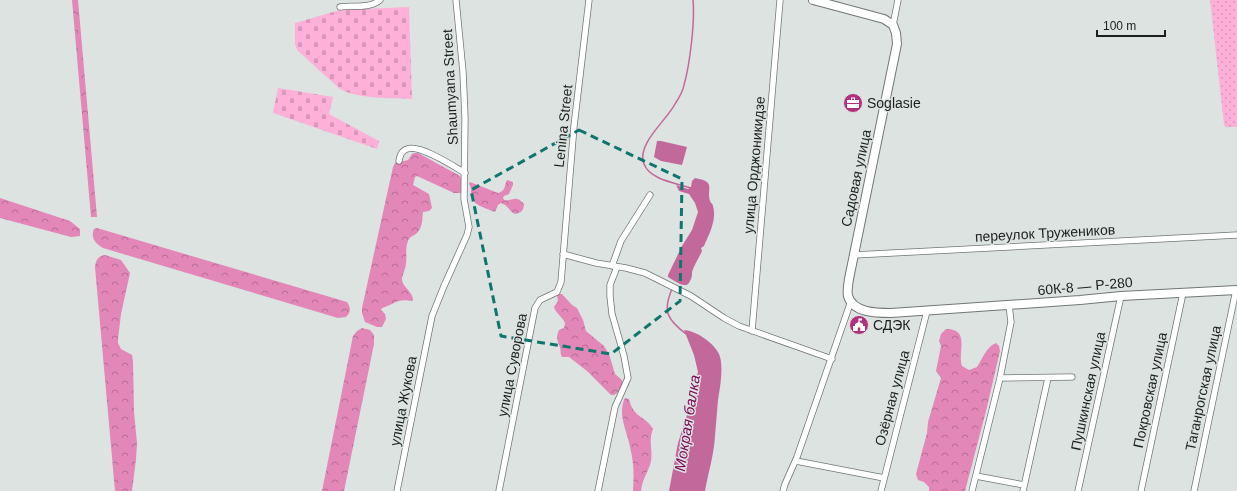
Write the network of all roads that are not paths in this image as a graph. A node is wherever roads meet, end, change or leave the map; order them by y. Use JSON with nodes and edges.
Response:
{"nodes":[{"id":1,"x":380,"y":0,"type":"edge"},
{"id":2,"x":456,"y":0,"type":"edge"},
{"id":3,"x":589,"y":0,"type":"edge"},
{"id":4,"x":780,"y":0,"type":"edge"},
{"id":5,"x":813,"y":0,"type":"edge"},
{"id":6,"x":898,"y":0,"type":"edge"},
{"id":7,"x":340,"y":7,"type":"dead end"},
{"id":8,"x":893,"y":26,"type":"junction"},
{"id":9,"x":399,"y":161,"type":"dead end"},
{"id":10,"x":465,"y":172,"type":"junction"},
{"id":11,"x":650,"y":195,"type":"dead end"},
{"id":12,"x":1237,"y":235,"type":"edge"},
{"id":13,"x":563,"y":254,"type":"junction"},
{"id":14,"x":854,"y":255,"type":"junction"},
{"id":15,"x":614,"y":266,"type":"junction"},
{"id":16,"x":1236,"y":290,"type":"edge"},
{"id":17,"x":1183,"y":293,"type":"junction"},
{"id":18,"x":1121,"y":296,"type":"junction"},
{"id":19,"x":851,"y":301,"type":"junction"},
{"id":20,"x":1009,"y":305,"type":"junction"},
{"id":21,"x":927,"y":311,"type":"junction"},
{"id":22,"x":432,"y":316,"type":"joint"},
{"id":23,"x":752,"y":331,"type":"junction"},
{"id":24,"x":832,"y":359,"type":"junction"},
{"id":25,"x":1072,"y":377,"type":"dead end"},
{"id":26,"x":1000,"y":378,"type":"junction"},
{"id":27,"x":1048,"y":378,"type":"junction"},
{"id":28,"x":796,"y":461,"type":"junction"},
{"id":29,"x":976,"y":476,"type":"junction"},
{"id":30,"x":884,"y":478,"type":"junction"},
{"id":31,"x":1024,"y":488,"type":"edge"},
{"id":32,"x":397,"y":491,"type":"edge"},
{"id":33,"x":499,"y":491,"type":"edge"},
{"id":34,"x":598,"y":491,"type":"edge"},
{"id":35,"x":783,"y":491,"type":"edge"},
{"id":36,"x":881,"y":491,"type":"edge"},
{"id":37,"x":972,"y":491,"type":"edge"},
{"id":38,"x":1078,"y":491,"type":"edge"},
{"id":39,"x":1141,"y":491,"type":"edge"},
{"id":40,"x":1194,"y":491,"type":"edge"}],
"edges":[{"from":1,"to":7,"type":"street"},
{"from":2,"to":10,"type":"street","name":"Shaumyana Street"},
{"from":3,"to":13,"type":"street","name":"Lenina Street"},
{"from":4,"to":23,"type":"street","name":"улица Орджоникидзе"},
{"from":5,"to":8,"type":"street"},
{"from":6,"to":8,"type":"street","name":"Садовая улица"},
{"from":8,"to":14,"type":"street","name":"Садовая улица"},
{"from":9,"to":10,"type":"street"},
{"from":10,"to":22,"type":"street","name":"Shaumyana Street"},
{"from":11,"to":15,"type":"street"},
{"from":12,"to":14,"type":"street","name":"переулок Тружеников"},
{"from":13,"to":15,"type":"street"},
{"from":13,"to":33,"type":"street","name":"улица Суворова"},
{"from":14,"to":19,"type":"street","name":"Садовая улица"},
{"from":15,"to":23,"type":"street"},
{"from":15,"to":34,"type":"street"},
{"from":16,"to":17,"type":"street","name":"60К-8 — Р-280"},
{"from":16,"to":40,"type":"street","name":"Таганрогская улица"},
{"from":17,"to":18,"type":"street","name":"60К-8 — Р-280"},
{"from":17,"to":39,"type":"street","name":"Покровская улица"},
{"from":18,"to":20,"type":"street","name":"60К-8 — Р-280"},
{"from":18,"to":38,"type":"street","name":"Пушкинская улица"},
{"from":19,"to":21,"type":"street","name":"60К-8 — Р-280"},
{"from":19,"to":24,"type":"street","name":"Садовая улица"},
{"from":20,"to":21,"type":"street","name":"60К-8 — Р-280"},
{"from":20,"to":26,"type":"street"},
{"from":21,"to":30,"type":"street","name":"Озёрная улица"},
{"from":22,"to":32,"type":"street","name":"улица Жукова"},
{"from":23,"to":24,"type":"street"},
{"from":24,"to":28,"type":"street","name":"Садовая улица"},
{"from":25,"to":27,"type":"street"},
{"from":26,"to":27,"type":"street"},
{"from":26,"to":29,"type":"street"},
{"from":27,"to":31,"type":"street"},
{"from":28,"to":30,"type":"street"},
{"from":28,"to":35,"type":"street","name":"Садовая улица"},
{"from":29,"to":31,"type":"street"},
{"from":29,"to":37,"type":"street"},
{"from":30,"to":36,"type":"street","name":"Озёрная улица"}]}
